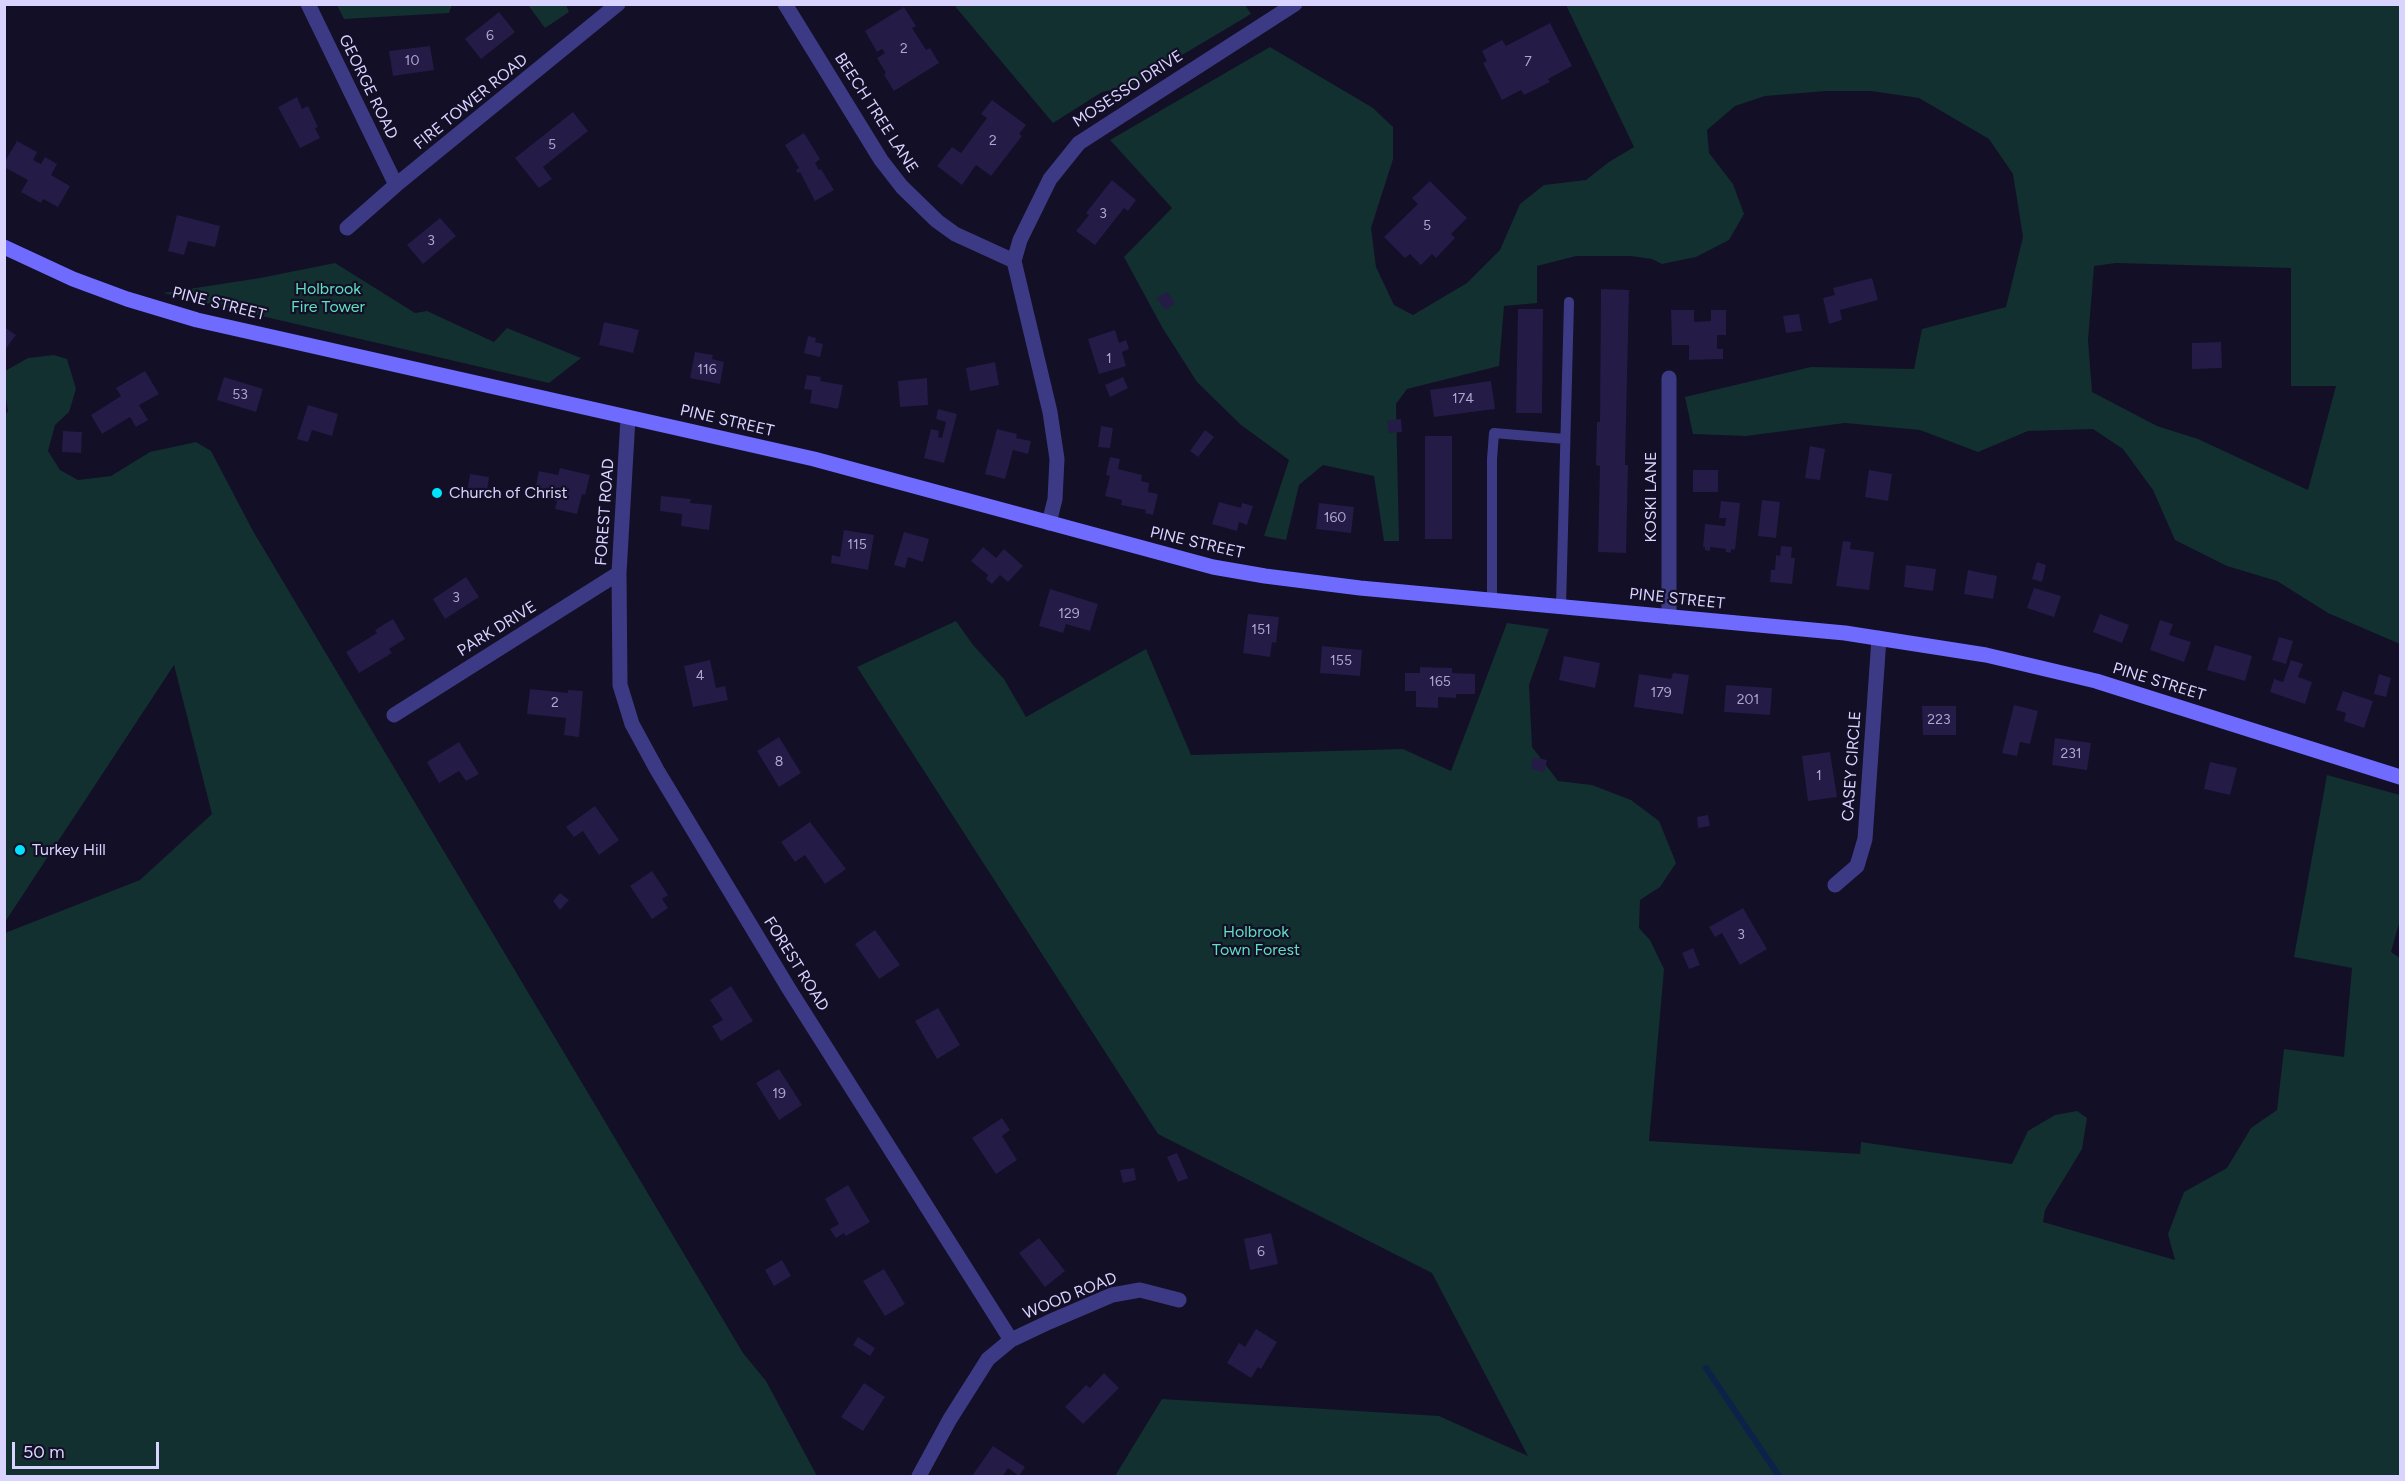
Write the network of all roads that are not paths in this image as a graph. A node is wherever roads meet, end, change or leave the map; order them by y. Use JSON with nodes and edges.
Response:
{"nodes":[{"id":1,"x":308,"y":4,"type":"edge"},
{"id":2,"x":618,"y":4,"type":"edge"},
{"id":3,"x":785,"y":4,"type":"edge"},
{"id":4,"x":1295,"y":4,"type":"edge"},
{"id":5,"x":396,"y":185,"type":"junction"},
{"id":6,"x":347,"y":228,"type":"dead end"},
{"id":7,"x":4,"y":247,"type":"edge"},
{"id":8,"x":1014,"y":261,"type":"junction"},
{"id":9,"x":1569,"y":302,"type":"dead end"},
{"id":10,"x":1669,"y":378,"type":"dead end"},
{"id":11,"x":628,"y":418,"type":"junction"},
{"id":12,"x":1565,"y":439,"type":"junction"},
{"id":13,"x":1049,"y":523,"type":"junction"},
{"id":14,"x":619,"y":573,"type":"junction"},
{"id":15,"x":1492,"y":599,"type":"junction"},
{"id":16,"x":1561,"y":606,"type":"junction"},
{"id":17,"x":1669,"y":616,"type":"junction"},
{"id":18,"x":1879,"y":638,"type":"junction"},
{"id":19,"x":394,"y":716,"type":"dead end"},
{"id":20,"x":2400,"y":777,"type":"edge"},
{"id":21,"x":1835,"y":885,"type":"dead end"},
{"id":22,"x":1179,"y":1300,"type":"dead end"},
{"id":23,"x":1011,"y":1340,"type":"junction"},
{"id":24,"x":919,"y":1476,"type":"edge"}],
"edges":[{"from":1,"to":5,"type":"street","name":"GEORGE ROAD"},
{"from":2,"to":5,"type":"street","name":"FIRE TOWER ROAD"},
{"from":3,"to":8,"type":"street","name":"BEECH TREE LANE"},
{"from":4,"to":8,"type":"street","name":"MOSESSO DRIVE"},
{"from":5,"to":6,"type":"street","name":"FIRE TOWER ROAD"},
{"from":7,"to":11,"type":"main road","name":"PINE STREET"},
{"from":8,"to":13,"type":"street"},
{"from":9,"to":12,"type":"lane"},
{"from":10,"to":17,"type":"street","name":"KOSKI LANE"},
{"from":11,"to":13,"type":"main road","name":"PINE STREET"},
{"from":11,"to":14,"type":"street","name":"FOREST ROAD"},
{"from":12,"to":15,"type":"lane"},
{"from":12,"to":16,"type":"lane"},
{"from":13,"to":15,"type":"main road","name":"PINE STREET"},
{"from":14,"to":19,"type":"street","name":"PARK DRIVE"},
{"from":14,"to":23,"type":"street","name":"FOREST ROAD"},
{"from":15,"to":16,"type":"main road","name":"PINE STREET"},
{"from":16,"to":17,"type":"main road","name":"PINE STREET"},
{"from":17,"to":18,"type":"main road","name":"PINE STREET"},
{"from":18,"to":20,"type":"main road","name":"PINE STREET"},
{"from":18,"to":21,"type":"street","name":"CASEY CIRCLE"},
{"from":22,"to":23,"type":"street","name":"WOOD ROAD"},
{"from":23,"to":24,"type":"street"}]}
